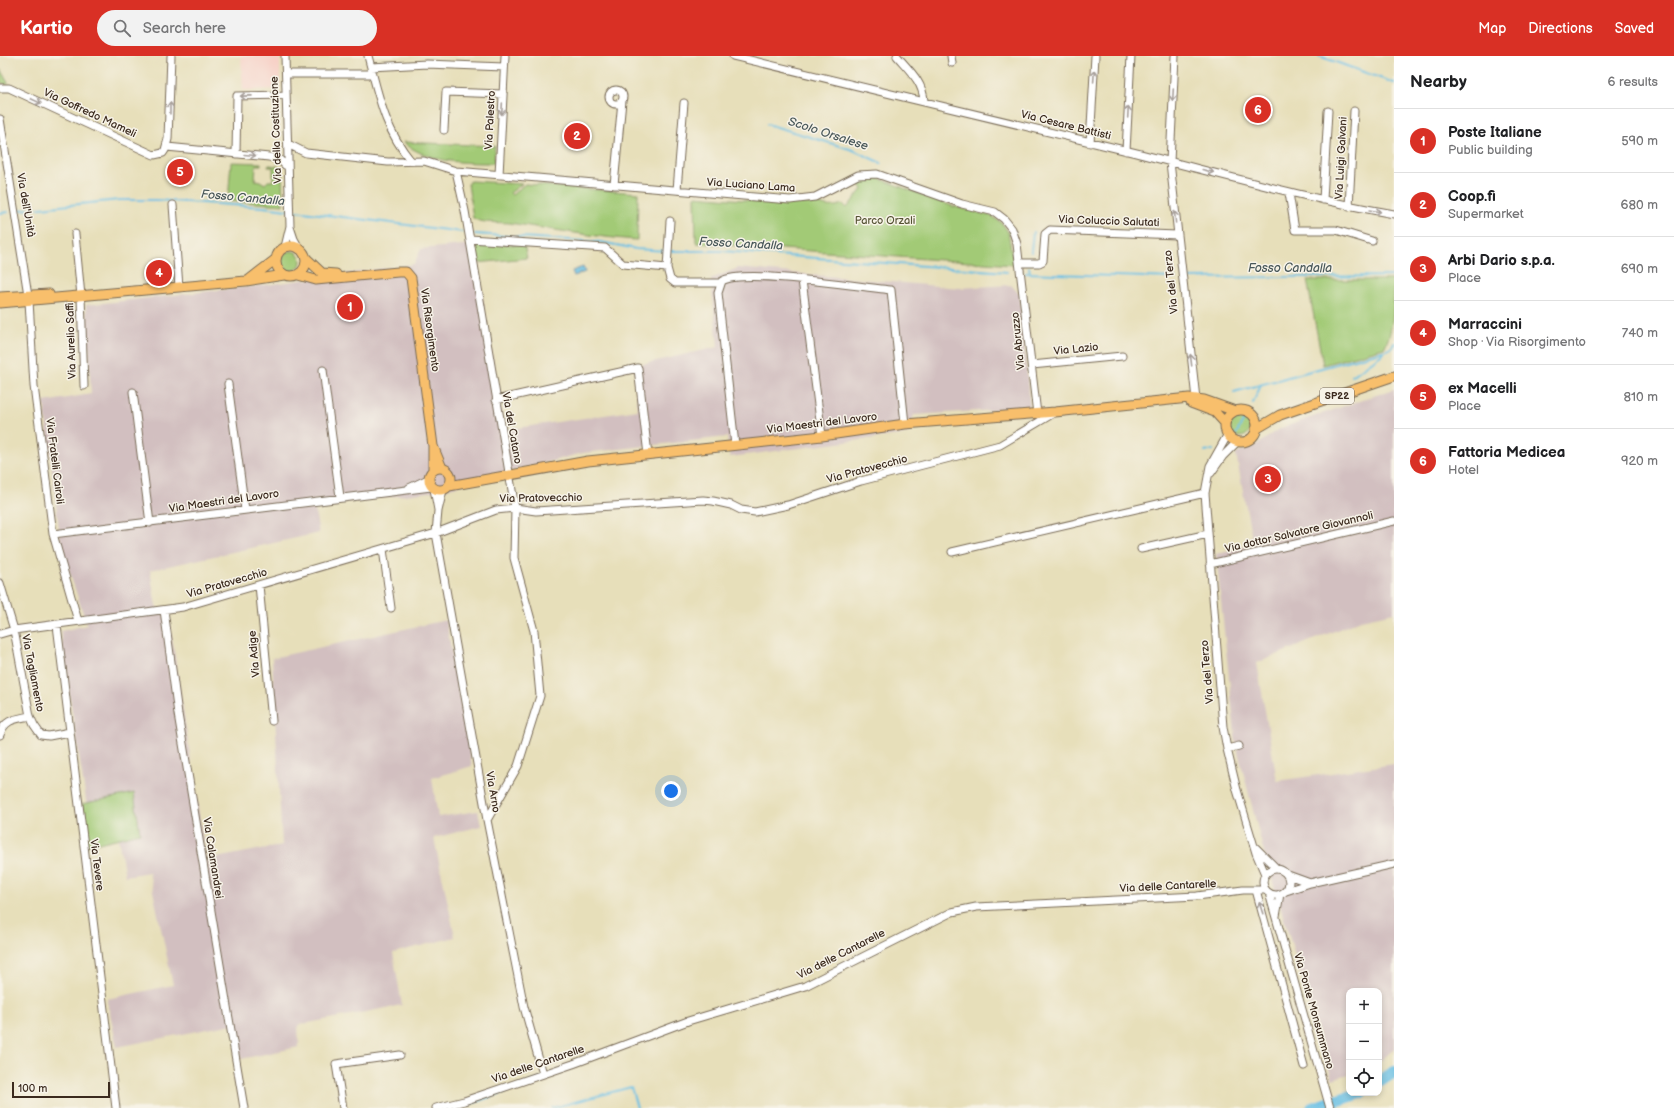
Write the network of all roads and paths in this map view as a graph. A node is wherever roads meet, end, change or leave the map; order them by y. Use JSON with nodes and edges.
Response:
{"nodes":[{"id":1,"x":171,"y":56,"type":"edge"},
{"id":2,"x":286,"y":56,"type":"edge"},
{"id":3,"x":368,"y":56,"type":"edge"},
{"id":4,"x":505,"y":56,"type":"edge"},
{"id":5,"x":733,"y":56,"type":"edge"},
{"id":6,"x":897,"y":56,"type":"edge"},
{"id":7,"x":1095,"y":56,"type":"edge"},
{"id":8,"x":1131,"y":56,"type":"edge"},
{"id":9,"x":1175,"y":56,"type":"edge"},
{"id":10,"x":504,"y":67,"type":"junction"},
{"id":11,"x":372,"y":70,"type":"junction"},
{"id":12,"x":286,"y":74,"type":"junction"},
{"id":13,"x":0,"y":88,"type":"edge"},
{"id":14,"x":503,"y":94,"type":"junction"},
{"id":15,"x":285,"y":95,"type":"junction"},
{"id":16,"x":622,"y":101,"type":"dead end"},
{"id":17,"x":924,"y":101,"type":"junction"},
{"id":18,"x":684,"y":103,"type":"dead end"},
{"id":19,"x":1328,"y":111,"type":"dead end"},
{"id":20,"x":1354,"y":111,"type":"dead end"},
{"id":21,"x":286,"y":117,"type":"junction"},
{"id":22,"x":0,"y":119,"type":"edge"},
{"id":23,"x":444,"y":130,"type":"dead end"},
{"id":24,"x":1090,"y":142,"type":"junction"},
{"id":25,"x":288,"y":144,"type":"junction"},
{"id":26,"x":167,"y":147,"type":"junction"},
{"id":27,"x":1126,"y":151,"type":"junction"},
{"id":28,"x":306,"y":153,"type":"junction"},
{"id":29,"x":236,"y":154,"type":"junction"},
{"id":30,"x":411,"y":161,"type":"junction"},
{"id":31,"x":1170,"y":162,"type":"junction"},
{"id":32,"x":287,"y":163,"type":"junction"},
{"id":33,"x":0,"y":168,"type":"edge"},
{"id":34,"x":9,"y":168,"type":"junction"},
{"id":35,"x":456,"y":171,"type":"junction"},
{"id":36,"x":498,"y":175,"type":"junction"},
{"id":37,"x":614,"y":185,"type":"junction"},
{"id":38,"x":677,"y":190,"type":"junction"},
{"id":39,"x":1289,"y":193,"type":"junction"},
{"id":40,"x":1323,"y":200,"type":"junction"},
{"id":41,"x":174,"y":205,"type":"dead end"},
{"id":42,"x":1349,"y":207,"type":"junction"},
{"id":43,"x":1394,"y":214,"type":"edge"},
{"id":44,"x":670,"y":221,"type":"dead end"},
{"id":45,"x":290,"y":226,"type":"junction"},
{"id":46,"x":75,"y":234,"type":"dead end"},
{"id":47,"x":1177,"y":234,"type":"junction"},
{"id":48,"x":470,"y":239,"type":"junction"},
{"id":49,"x":1372,"y":241,"type":"dead end"},
{"id":50,"x":284,"y":247,"type":"junction"},
{"id":51,"x":300,"y":248,"type":"junction"},
{"id":52,"x":306,"y":258,"type":"junction"},
{"id":53,"x":276,"y":259,"type":"junction"},
{"id":54,"x":1021,"y":264,"type":"junction"},
{"id":55,"x":667,"y":266,"type":"junction"},
{"id":56,"x":298,"y":274,"type":"junction"},
{"id":57,"x":284,"y":275,"type":"junction"},
{"id":58,"x":351,"y":275,"type":"junction"},
{"id":59,"x":802,"y":280,"type":"junction"},
{"id":60,"x":246,"y":281,"type":"junction"},
{"id":61,"x":720,"y":283,"type":"junction"},
{"id":62,"x":179,"y":287,"type":"junction"},
{"id":63,"x":77,"y":295,"type":"junction"},
{"id":64,"x":0,"y":297,"type":"edge"},
{"id":65,"x":29,"y":298,"type":"junction"},
{"id":66,"x":0,"y":302,"type":"edge"},
{"id":67,"x":1122,"y":356,"type":"dead end"},
{"id":68,"x":1032,"y":365,"type":"junction"},
{"id":69,"x":323,"y":370,"type":"dead end"},
{"id":70,"x":1394,"y":376,"type":"edge"},
{"id":71,"x":228,"y":384,"type":"dead end"},
{"id":72,"x":84,"y":386,"type":"dead end"},
{"id":73,"x":133,"y":392,"type":"dead end"},
{"id":74,"x":1196,"y":399,"type":"junction"},
{"id":75,"x":496,"y":400,"type":"junction"},
{"id":76,"x":1174,"y":400,"type":"junction"},
{"id":77,"x":1235,"y":411,"type":"junction"},
{"id":78,"x":1055,"y":412,"type":"junction"},
{"id":79,"x":1037,"y":414,"type":"junction"},
{"id":80,"x":1280,"y":415,"type":"junction"},
{"id":81,"x":1254,"y":417,"type":"junction"},
{"id":82,"x":1225,"y":423,"type":"junction"},
{"id":83,"x":905,"y":424,"type":"junction"},
{"id":84,"x":1256,"y":428,"type":"junction"},
{"id":85,"x":1228,"y":434,"type":"junction"},
{"id":86,"x":822,"y":436,"type":"junction"},
{"id":87,"x":1238,"y":441,"type":"junction"},
{"id":88,"x":735,"y":445,"type":"junction"},
{"id":89,"x":648,"y":455,"type":"junction"},
{"id":90,"x":437,"y":469,"type":"junction"},
{"id":91,"x":451,"y":476,"type":"junction"},
{"id":92,"x":509,"y":476,"type":"junction"},
{"id":93,"x":475,"y":480,"type":"junction"},
{"id":94,"x":1206,"y":482,"type":"junction"},
{"id":95,"x":437,"y":486,"type":"junction"},
{"id":96,"x":1205,"y":492,"type":"junction"},
{"id":97,"x":340,"y":497,"type":"junction"},
{"id":98,"x":515,"y":508,"type":"junction"},
{"id":99,"x":245,"y":510,"type":"junction"},
{"id":100,"x":1394,"y":521,"type":"edge"},
{"id":101,"x":150,"y":523,"type":"junction"},
{"id":102,"x":436,"y":533,"type":"junction"},
{"id":103,"x":53,"y":534,"type":"junction"},
{"id":104,"x":1208,"y":534,"type":"junction"},
{"id":105,"x":383,"y":548,"type":"junction"},
{"id":106,"x":1141,"y":549,"type":"dead end"},
{"id":107,"x":952,"y":552,"type":"dead end"},
{"id":108,"x":1210,"y":564,"type":"junction"},
{"id":109,"x":0,"y":583,"type":"edge"},
{"id":110,"x":259,"y":585,"type":"junction"},
{"id":111,"x":391,"y":608,"type":"dead end"},
{"id":112,"x":164,"y":610,"type":"junction"},
{"id":113,"x":78,"y":621,"type":"junction"},
{"id":114,"x":57,"y":625,"type":"junction"},
{"id":115,"x":14,"y":630,"type":"junction"},
{"id":116,"x":0,"y":634,"type":"edge"},
{"id":117,"x":30,"y":716,"type":"junction"},
{"id":118,"x":272,"y":721,"type":"dead end"},
{"id":119,"x":70,"y":732,"type":"junction"},
{"id":120,"x":0,"y":735,"type":"edge"},
{"id":121,"x":1239,"y":746,"type":"dead end"},
{"id":122,"x":1227,"y":749,"type":"junction"},
{"id":123,"x":487,"y":820,"type":"junction"},
{"id":124,"x":1254,"y":846,"type":"junction"},
{"id":125,"x":1394,"y":864,"type":"edge"},
{"id":126,"x":1276,"y":868,"type":"junction"},
{"id":127,"x":1288,"y":875,"type":"junction"},
{"id":128,"x":1263,"y":877,"type":"junction"},
{"id":129,"x":1310,"y":883,"type":"junction"},
{"id":130,"x":1244,"y":890,"type":"junction"},
{"id":131,"x":1256,"y":890,"type":"junction"},
{"id":132,"x":1267,"y":891,"type":"junction"},
{"id":133,"x":1283,"y":892,"type":"junction"},
{"id":134,"x":1276,"y":922,"type":"junction"},
{"id":135,"x":1267,"y":927,"type":"junction"},
{"id":136,"x":400,"y":1055,"type":"dead end"},
{"id":137,"x":1304,"y":1066,"type":"dead end"},
{"id":138,"x":543,"y":1074,"type":"junction"},
{"id":139,"x":465,"y":1105,"type":"edge"},
{"id":140,"x":116,"y":1108,"type":"edge"},
{"id":141,"x":244,"y":1108,"type":"edge"},
{"id":142,"x":343,"y":1108,"type":"edge"},
{"id":143,"x":436,"y":1108,"type":"edge"},
{"id":144,"x":1330,"y":1108,"type":"edge"}],
"edges":[{"from":26,"to":1,"type":"street","one_way":true},
{"from":2,"to":12,"type":"street","name":"Via della Costituzione"},
{"from":3,"to":11,"type":"street"},
{"from":4,"to":10,"type":"street","name":"Via Palestro"},
{"from":5,"to":17,"type":"street","name":"Via Cesare Battisti"},
{"from":6,"to":17,"type":"street"},
{"from":24,"to":7,"type":"street","one_way":true},
{"from":27,"to":8,"type":"street","one_way":true},
{"from":9,"to":31,"type":"street","name":"Via del Terzo","one_way":true},
{"from":10,"to":11,"type":"street"},
{"from":10,"to":14,"type":"street","name":"Via Palestro"},
{"from":11,"to":12,"type":"street"},
{"from":11,"to":30,"type":"street"},
{"from":12,"to":15,"type":"street","name":"Via della Costituzione"},
{"from":13,"to":26,"type":"street","name":"Via Goffredo Mameli","one_way":true},
{"from":14,"to":23,"type":"street"},
{"from":14,"to":36,"type":"street","name":"Via Palestro","one_way":true},
{"from":15,"to":21,"type":"street","name":"Via della Costituzione"},
{"from":15,"to":29,"type":"street","one_way":true},
{"from":16,"to":37,"type":"street"},
{"from":17,"to":24,"type":"street","name":"Via Cesare Battisti"},
{"from":18,"to":38,"type":"street"},
{"from":19,"to":40,"type":"street"},
{"from":20,"to":42,"type":"street","name":"Via Luigi Galvani"},
{"from":21,"to":25,"type":"street","name":"Via della Costituzione"},
{"from":21,"to":32,"type":"street"},
{"from":22,"to":34,"type":"street","name":"Via dell'Unità"},
{"from":24,"to":27,"type":"street","name":"Via Cesare Battisti"},
{"from":25,"to":28,"type":"street"},
{"from":25,"to":32,"type":"street","name":"Via della Costituzione"},
{"from":26,"to":29,"type":"street"},
{"from":27,"to":31,"type":"street","name":"Via Cesare Battisti"},
{"from":28,"to":30,"type":"street"},
{"from":28,"to":32,"type":"street"},
{"from":29,"to":32,"type":"street","one_way":true},
{"from":30,"to":35,"type":"street"},
{"from":31,"to":39,"type":"street","name":"Via Cesare Battisti","one_way":true},
{"from":47,"to":31,"type":"street","name":"Via del Terzo","one_way":true},
{"from":32,"to":45,"type":"street","name":"Via della Costituzione"},
{"from":33,"to":34,"type":"street"},
{"from":34,"to":65,"type":"street","name":"Via dell'Unità"},
{"from":35,"to":36,"type":"street","name":"Via Luciano Lama"},
{"from":35,"to":48,"type":"street","name":"Via del Catano"},
{"from":36,"to":37,"type":"street","name":"Via Luciano Lama"},
{"from":37,"to":38,"type":"street","name":"Via Luciano Lama"},
{"from":38,"to":54,"type":"street","name":"Via Luciano Lama"},
{"from":39,"to":40,"type":"street","name":"Via Cesare Battisti"},
{"from":39,"to":49,"type":"street"},
{"from":40,"to":42,"type":"street","name":"Via Cesare Battisti"},
{"from":41,"to":62,"type":"street"},
{"from":42,"to":43,"type":"street","name":"Via Cesare Battisti","one_way":true},
{"from":44,"to":55,"type":"street"},
{"from":45,"to":50,"type":"street","name":"Via della Costituzione"},
{"from":45,"to":51,"type":"street","name":"Via della Costituzione"},
{"from":46,"to":63,"type":"street","name":"Via Aurelio Saffi"},
{"from":47,"to":54,"type":"street","name":"Via Coluccio Salutati"},
{"from":74,"to":47,"type":"street","name":"Via del Terzo","one_way":true},
{"from":48,"to":55,"type":"street"},
{"from":48,"to":75,"type":"street","name":"Via del Catano"},
{"from":50,"to":51,"type":"main road"},
{"from":50,"to":53,"type":"main road","name":"Via Risorgimento"},
{"from":51,"to":52,"type":"main road","name":"Via Risorgimento"},
{"from":52,"to":56,"type":"main road"},
{"from":52,"to":58,"type":"main road","name":"Via Risorgimento"},
{"from":53,"to":57,"type":"main road"},
{"from":53,"to":60,"type":"main road","name":"Via Risorgimento"},
{"from":54,"to":68,"type":"street","name":"Via Abruzzo"},
{"from":55,"to":61,"type":"street"},
{"from":56,"to":57,"type":"main road","name":"Via Risorgimento"},
{"from":56,"to":58,"type":"main road","name":"Via Risorgimento"},
{"from":57,"to":60,"type":"main road","name":"Via Risorgimento"},
{"from":58,"to":90,"type":"main road","name":"Via Risorgimento"},
{"from":59,"to":61,"type":"street"},
{"from":59,"to":83,"type":"street"},
{"from":59,"to":86,"type":"street"},
{"from":60,"to":62,"type":"main road","name":"Via Risorgimento"},
{"from":61,"to":88,"type":"street"},
{"from":62,"to":63,"type":"main road","name":"Via Risorgimento"},
{"from":63,"to":65,"type":"main road","name":"Via Risorgimento"},
{"from":63,"to":72,"type":"street","name":"Via Aurelio Saffi"},
{"from":64,"to":65,"type":"main road","name":"Via Risorgimento"},
{"from":65,"to":66,"type":"main road","name":"Via Risorgimento"},
{"from":65,"to":103,"type":"street","name":"Via Fratelli Cairoli"},
{"from":67,"to":68,"type":"street","name":"Via Lazio"},
{"from":68,"to":79,"type":"street","name":"Via Abruzzo"},
{"from":69,"to":97,"type":"street"},
{"from":70,"to":80,"type":"main road","number":"SP22"},
{"from":71,"to":99,"type":"street"},
{"from":73,"to":101,"type":"street"},
{"from":74,"to":76,"type":"main road","name":"Via Maestri del Lavoro"},
{"from":74,"to":77,"type":"main road","name":"Via Maestri del Lavoro"},
{"from":75,"to":89,"type":"street"},
{"from":75,"to":92,"type":"street","name":"Via del Catano"},
{"from":76,"to":78,"type":"main road","name":"Via Maestri del Lavoro"},
{"from":76,"to":82,"type":"main road"},
{"from":77,"to":81,"type":"main road","number":"SP22"},
{"from":77,"to":82,"type":"main road"},
{"from":78,"to":79,"type":"main road","name":"Via Maestri del Lavoro"},
{"from":78,"to":98,"type":"street","name":"Via Pratovecchio"},
{"from":79,"to":83,"type":"main road","name":"Via Maestri del Lavoro"},
{"from":80,"to":81,"type":"main road","number":"SP22"},
{"from":80,"to":84,"type":"main road","number":"SP22"},
{"from":81,"to":84,"type":"main road"},
{"from":82,"to":85,"type":"main road"},
{"from":83,"to":86,"type":"main road","name":"Via Maestri del Lavoro"},
{"from":84,"to":87,"type":"main road","number":"SP22"},
{"from":85,"to":87,"type":"main road"},
{"from":85,"to":94,"type":"street"},
{"from":86,"to":88,"type":"main road","name":"Via Maestri del Lavoro"},
{"from":87,"to":94,"type":"street"},
{"from":88,"to":89,"type":"main road","name":"Via Maestri del Lavoro"},
{"from":89,"to":92,"type":"main road","name":"Via Maestri del Lavoro"},
{"from":90,"to":91,"type":"main road"},
{"from":90,"to":95,"type":"main road"},
{"from":91,"to":93,"type":"main road","name":"Via Maestri del Lavoro"},
{"from":91,"to":95,"type":"main road"},
{"from":92,"to":93,"type":"main road","name":"Via Maestri del Lavoro"},
{"from":92,"to":98,"type":"street","name":"Via del Catano"},
{"from":93,"to":95,"type":"main road","name":"Via Maestri del Lavoro"},
{"from":94,"to":96,"type":"street","name":"Via del Terzo"},
{"from":95,"to":97,"type":"street","name":"Via Maestri del Lavoro"},
{"from":95,"to":102,"type":"street","name":"Via Arno"},
{"from":96,"to":104,"type":"street","name":"Via del Terzo"},
{"from":96,"to":107,"type":"street"},
{"from":97,"to":99,"type":"street","name":"Via Maestri del Lavoro"},
{"from":98,"to":102,"type":"street","name":"Via Pratovecchio"},
{"from":98,"to":123,"type":"street","name":"Via del Catano"},
{"from":99,"to":101,"type":"street","name":"Via Maestri del Lavoro"},
{"from":100,"to":108,"type":"street","name":"Via dottor Salvatore Giovannoli"},
{"from":101,"to":103,"type":"street","name":"Via Maestri del Lavoro"},
{"from":102,"to":105,"type":"street","name":"Via Pratovecchio"},
{"from":102,"to":123,"type":"street","name":"Via Arno"},
{"from":103,"to":113,"type":"street","name":"Via Fratelli Cairoli"},
{"from":104,"to":106,"type":"street"},
{"from":104,"to":108,"type":"street","name":"Via del Terzo"},
{"from":105,"to":110,"type":"street","name":"Via Pratovecchio"},
{"from":105,"to":111,"type":"street"},
{"from":108,"to":122,"type":"street","name":"Via del Terzo"},
{"from":109,"to":115,"type":"street","name":"Via Tagliamento"},
{"from":110,"to":112,"type":"street","name":"Via Pratovecchio"},
{"from":110,"to":118,"type":"street","name":"Via Adige"},
{"from":112,"to":113,"type":"street","name":"Via Pratovecchio"},
{"from":112,"to":141,"type":"street","name":"Via Calamandrei"},
{"from":113,"to":114,"type":"street","name":"Via Pratovecchio"},
{"from":114,"to":115,"type":"street","name":"Via Pratovecchio"},
{"from":114,"to":119,"type":"street","name":"Via Tevere"},
{"from":115,"to":116,"type":"street","name":"Via Pratovecchio"},
{"from":115,"to":117,"type":"street","name":"Via Tagliamento"},
{"from":117,"to":119,"type":"street","name":"Via Tagliamento"},
{"from":117,"to":120,"type":"street"},
{"from":119,"to":140,"type":"street","name":"Via Tevere"},
{"from":121,"to":122,"type":"street"},
{"from":122,"to":124,"type":"street","name":"Via del Terzo"},
{"from":123,"to":138,"type":"street","name":"Via Arno"},
{"from":124,"to":126,"type":"street"},
{"from":124,"to":128,"type":"street","name":"Via del Terzo"},
{"from":125,"to":129,"type":"street"},
{"from":126,"to":127,"type":"street"},
{"from":126,"to":128,"type":"street"},
{"from":127,"to":129,"type":"street"},
{"from":127,"to":133,"type":"street"},
{"from":128,"to":130,"type":"street","name":"Via delle Cantarelle"},
{"from":128,"to":132,"type":"street"},
{"from":129,"to":133,"type":"street"},
{"from":130,"to":131,"type":"street","name":"Via delle Cantarelle"},
{"from":130,"to":138,"type":"street","name":"Via delle Cantarelle"},
{"from":131,"to":132,"type":"street","name":"Via delle Cantarelle"},
{"from":135,"to":131,"type":"street","one_way":true},
{"from":132,"to":133,"type":"street"},
{"from":132,"to":134,"type":"street","name":"Via Ponte Monsummano"},
{"from":133,"to":134,"type":"street"},
{"from":134,"to":135,"type":"street"},
{"from":134,"to":144,"type":"street","name":"Via Ponte Monsummano"},
{"from":135,"to":137,"type":"street"},
{"from":136,"to":142,"type":"street"},
{"from":138,"to":139,"type":"street","name":"Via delle Cantarelle"},
{"from":139,"to":143,"type":"street","name":"Via delle Cantarelle"}]}
